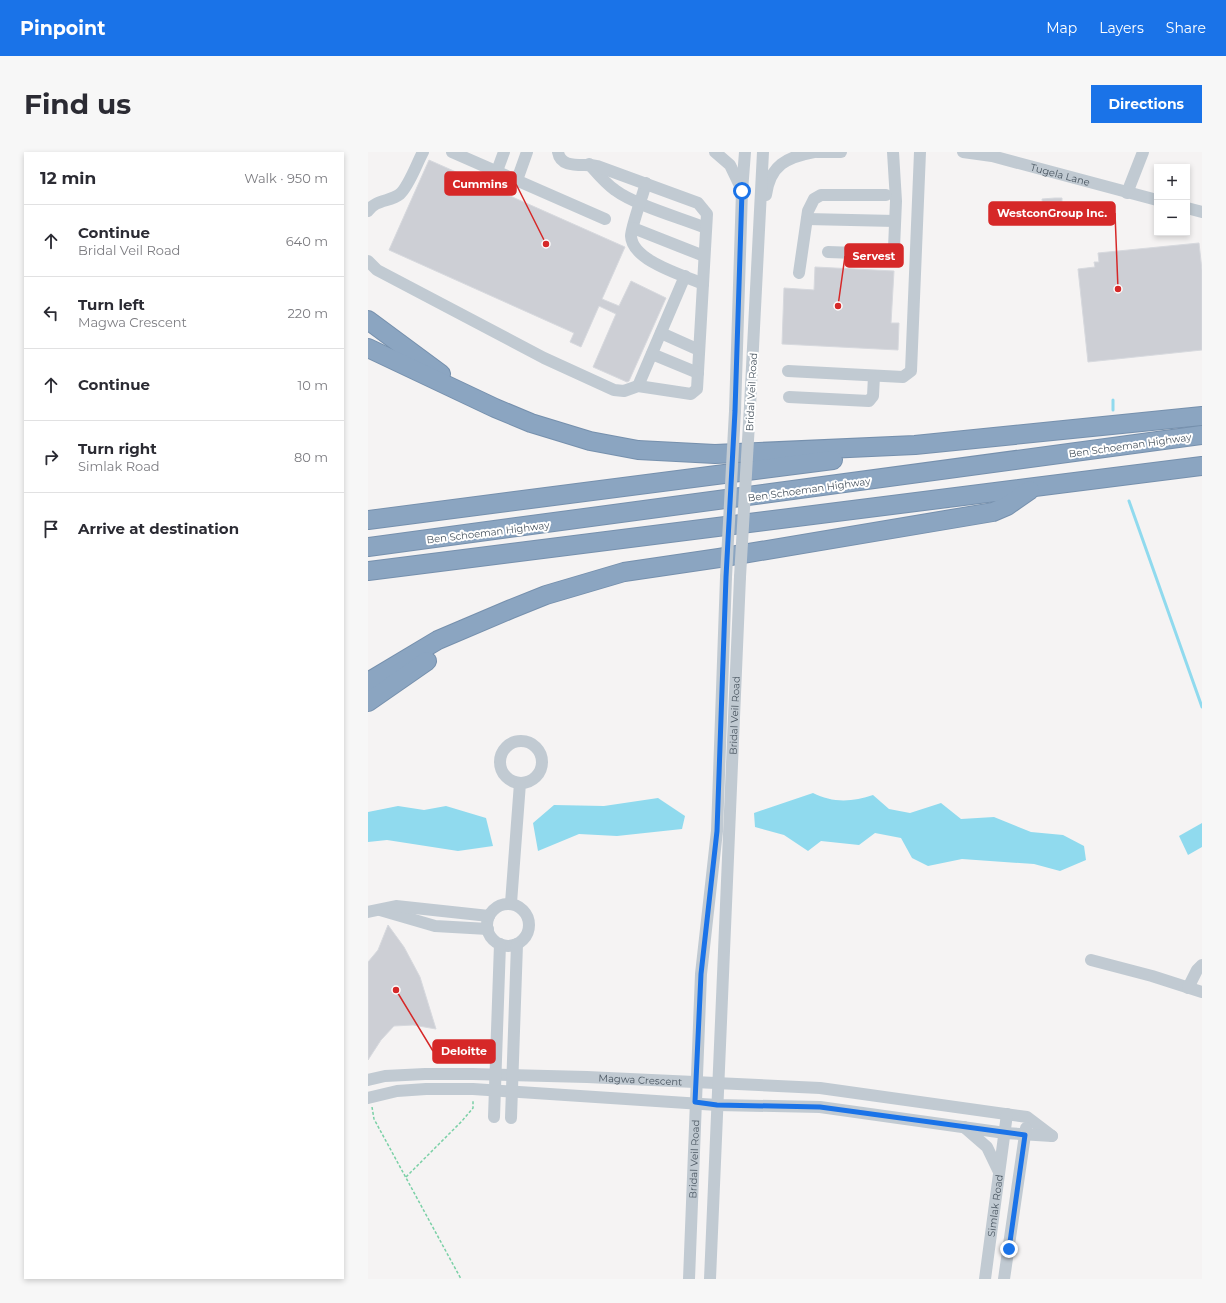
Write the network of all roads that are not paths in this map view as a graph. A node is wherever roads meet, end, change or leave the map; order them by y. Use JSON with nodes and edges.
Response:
{"nodes":[{"id":1,"x":423,"y":152,"type":"edge"},
{"id":2,"x":452,"y":152,"type":"edge"},
{"id":3,"x":504,"y":152,"type":"edge"},
{"id":4,"x":527,"y":152,"type":"edge"},
{"id":5,"x":558,"y":152,"type":"edge"},
{"id":6,"x":716,"y":152,"type":"edge"},
{"id":7,"x":745,"y":152,"type":"edge"},
{"id":8,"x":763,"y":152,"type":"edge"},
{"id":9,"x":815,"y":152,"type":"edge"},
{"id":10,"x":841,"y":152,"type":"edge"},
{"id":11,"x":894,"y":152,"type":"edge"},
{"id":12,"x":920,"y":152,"type":"edge"},
{"id":13,"x":962,"y":152,"type":"edge"},
{"id":14,"x":1144,"y":152,"type":"edge"},
{"id":15,"x":589,"y":164,"type":"junction"},
{"id":16,"x":497,"y":171,"type":"junction"},
{"id":17,"x":517,"y":180,"type":"junction"},
{"id":18,"x":646,"y":183,"type":"junction"},
{"id":19,"x":742,"y":191,"type":"junction"},
{"id":20,"x":1127,"y":193,"type":"junction"},
{"id":21,"x":886,"y":195,"type":"dead end"},
{"id":22,"x":1154,"y":199,"type":"edge"},
{"id":23,"x":640,"y":203,"type":"junction"},
{"id":24,"x":1190,"y":209,"type":"edge"},
{"id":25,"x":368,"y":211,"type":"edge"},
{"id":26,"x":1202,"y":212,"type":"edge"},
{"id":27,"x":605,"y":219,"type":"dead end"},
{"id":28,"x":807,"y":219,"type":"junction"},
{"id":29,"x":895,"y":221,"type":"junction"},
{"id":30,"x":633,"y":228,"type":"junction"},
{"id":31,"x":706,"y":228,"type":"junction"},
{"id":32,"x":828,"y":252,"type":"dead end"},
{"id":33,"x":704,"y":256,"type":"junction"},
{"id":34,"x":368,"y":260,"type":"edge"},
{"id":35,"x":799,"y":273,"type":"dead end"},
{"id":36,"x":685,"y":276,"type":"junction"},
{"id":37,"x":702,"y":284,"type":"junction"},
{"id":38,"x":756,"y":285,"type":"junction"},
{"id":39,"x":368,"y":320,"type":"edge"},
{"id":40,"x":661,"y":333,"type":"junction"},
{"id":41,"x":368,"y":348,"type":"edge"},
{"id":42,"x":699,"y":350,"type":"junction"},
{"id":43,"x":652,"y":354,"type":"junction"},
{"id":44,"x":788,"y":371,"type":"dead end"},
{"id":45,"x":698,"y":373,"type":"junction"},
{"id":46,"x":874,"y":376,"type":"junction"},
{"id":47,"x":638,"y":386,"type":"junction"},
{"id":48,"x":789,"y":397,"type":"dead end"},
{"id":49,"x":495,"y":408,"type":"junction"},
{"id":50,"x":1202,"y":416,"type":"edge"},
{"id":51,"x":1202,"y":435,"type":"edge"},
{"id":52,"x":970,"y":440,"type":"junction"},
{"id":53,"x":1202,"y":466,"type":"edge"},
{"id":54,"x":1033,"y":488,"type":"junction"},
{"id":55,"x":368,"y":520,"type":"edge"},
{"id":56,"x":368,"y":547,"type":"edge"},
{"id":57,"x":368,"y":571,"type":"edge"},
{"id":58,"x":491,"y":618,"type":"junction"},
{"id":59,"x":368,"y":682,"type":"edge"},
{"id":60,"x":368,"y":702,"type":"edge"},
{"id":61,"x":520,"y":784,"type":"dead end"},
{"id":62,"x":511,"y":903,"type":"junction"},
{"id":63,"x":380,"y":910,"type":"junction"},
{"id":64,"x":368,"y":912,"type":"edge"},
{"id":65,"x":489,"y":916,"type":"junction"},
{"id":66,"x":488,"y":929,"type":"junction"},
{"id":67,"x":500,"y":944,"type":"junction"},
{"id":68,"x":517,"y":944,"type":"junction"},
{"id":69,"x":1091,"y":960,"type":"dead end"},
{"id":70,"x":1202,"y":965,"type":"edge"},
{"id":71,"x":1188,"y":988,"type":"junction"},
{"id":72,"x":1202,"y":992,"type":"edge"},
{"id":73,"x":496,"y":1076,"type":"junction"},
{"id":74,"x":513,"y":1076,"type":"junction"},
{"id":75,"x":368,"y":1080,"type":"edge"},
{"id":76,"x":695,"y":1083,"type":"junction"},
{"id":77,"x":719,"y":1084,"type":"junction"},
{"id":78,"x":495,"y":1091,"type":"junction"},
{"id":79,"x":512,"y":1092,"type":"junction"},
{"id":80,"x":369,"y":1097,"type":"edge"},
{"id":81,"x":695,"y":1102,"type":"junction"},
{"id":82,"x":717,"y":1105,"type":"junction"},
{"id":83,"x":1007,"y":1114,"type":"junction"},
{"id":84,"x":494,"y":1117,"type":"dead end"},
{"id":85,"x":1027,"y":1117,"type":"junction"},
{"id":86,"x":511,"y":1118,"type":"dead end"},
{"id":87,"x":963,"y":1127,"type":"junction"},
{"id":88,"x":1005,"y":1133,"type":"junction"},
{"id":89,"x":1025,"y":1135,"type":"junction"},
{"id":90,"x":1000,"y":1172,"type":"junction"},
{"id":91,"x":689,"y":1279,"type":"edge"},
{"id":92,"x":710,"y":1279,"type":"edge"},
{"id":93,"x":985,"y":1279,"type":"edge"},
{"id":94,"x":1004,"y":1279,"type":"edge"}],
"edges":[{"from":1,"to":25,"type":"street"},
{"from":2,"to":16,"type":"street"},
{"from":3,"to":16,"type":"street"},
{"from":4,"to":17,"type":"street"},
{"from":5,"to":15,"type":"street"},
{"from":6,"to":19,"type":"street"},
{"from":7,"to":19,"type":"street","name":"Bridal Veil Road"},
{"from":8,"to":38,"type":"street","name":"Bridal Veil Road"},
{"from":9,"to":10,"type":"street"},
{"from":9,"to":38,"type":"street"},
{"from":11,"to":29,"type":"street"},
{"from":12,"to":46,"type":"street"},
{"from":13,"to":20,"type":"street","name":"Tugela Lane"},
{"from":14,"to":20,"type":"street"},
{"from":15,"to":18,"type":"street"},
{"from":15,"to":23,"type":"street"},
{"from":16,"to":17,"type":"street"},
{"from":17,"to":27,"type":"street"},
{"from":18,"to":23,"type":"street"},
{"from":18,"to":31,"type":"street"},
{"from":19,"to":76,"type":"street","name":"Bridal Veil Road","bridge":true},
{"from":20,"to":22,"type":"street","name":"Tugela Lane"},
{"from":21,"to":28,"type":"street"},
{"from":23,"to":30,"type":"street"},
{"from":23,"to":31,"type":"street"},
{"from":24,"to":26,"type":"street"},
{"from":28,"to":29,"type":"street"},
{"from":28,"to":35,"type":"street"},
{"from":29,"to":32,"type":"street"},
{"from":30,"to":33,"type":"street"},
{"from":30,"to":36,"type":"street"},
{"from":31,"to":33,"type":"street"},
{"from":33,"to":37,"type":"street"},
{"from":34,"to":47,"type":"street"},
{"from":36,"to":37,"type":"street"},
{"from":36,"to":40,"type":"street"},
{"from":37,"to":42,"type":"street"},
{"from":38,"to":77,"type":"street","name":"Bridal Veil Road","bridge":true},
{"from":39,"to":49,"type":"highway"},
{"from":40,"to":42,"type":"street"},
{"from":40,"to":43,"type":"street"},
{"from":41,"to":49,"type":"highway"},
{"from":42,"to":45,"type":"street"},
{"from":43,"to":45,"type":"street"},
{"from":43,"to":47,"type":"street"},
{"from":44,"to":46,"type":"street"},
{"from":45,"to":47,"type":"street"},
{"from":46,"to":48,"type":"street"},
{"from":49,"to":52,"type":"highway"},
{"from":50,"to":52,"type":"highway"},
{"from":51,"to":56,"type":"highway","name":"Ben Schoeman Highway"},
{"from":52,"to":55,"type":"highway"},
{"from":53,"to":54,"type":"highway"},
{"from":54,"to":57,"type":"highway"},
{"from":54,"to":58,"type":"highway"},
{"from":58,"to":59,"type":"highway"},
{"from":58,"to":60,"type":"highway"},
{"from":61,"to":62,"type":"street"},
{"from":62,"to":65,"type":"street"},
{"from":62,"to":68,"type":"street"},
{"from":63,"to":64,"type":"street"},
{"from":63,"to":65,"type":"street"},
{"from":63,"to":66,"type":"street"},
{"from":65,"to":66,"type":"street"},
{"from":66,"to":67,"type":"street"},
{"from":67,"to":68,"type":"street"},
{"from":67,"to":73,"type":"street"},
{"from":68,"to":74,"type":"street"},
{"from":69,"to":71,"type":"street"},
{"from":70,"to":71,"type":"street"},
{"from":71,"to":72,"type":"street"},
{"from":73,"to":74,"type":"street","name":"Magwa Crescent"},
{"from":73,"to":75,"type":"street","name":"Magwa Crescent"},
{"from":73,"to":78,"type":"street"},
{"from":74,"to":76,"type":"street","name":"Magwa Crescent"},
{"from":74,"to":79,"type":"street"},
{"from":76,"to":77,"type":"street","name":"Magwa Crescent"},
{"from":76,"to":81,"type":"street","name":"Bridal Veil Road"},
{"from":77,"to":82,"type":"street","name":"Bridal Veil Road"},
{"from":77,"to":83,"type":"street","name":"Magwa Crescent"},
{"from":78,"to":79,"type":"street","name":"Magwa Crescent"},
{"from":78,"to":80,"type":"street","name":"Magwa Crescent"},
{"from":78,"to":84,"type":"street"},
{"from":79,"to":81,"type":"street","name":"Magwa Crescent"},
{"from":79,"to":86,"type":"street"},
{"from":81,"to":82,"type":"street","name":"Magwa Crescent"},
{"from":81,"to":91,"type":"street","name":"Bridal Veil Road"},
{"from":82,"to":87,"type":"street","name":"Magwa Crescent"},
{"from":82,"to":92,"type":"street","name":"Bridal Veil Road"},
{"from":83,"to":85,"type":"street","name":"Magwa Crescent"},
{"from":83,"to":88,"type":"street","name":"Simlak Road"},
{"from":85,"to":89,"type":"street","name":"Simlak Road"},
{"from":85,"to":89,"type":"street","name":"Magwa Crescent"},
{"from":87,"to":88,"type":"street","name":"Magwa Crescent"},
{"from":87,"to":90,"type":"street"},
{"from":88,"to":89,"type":"street","name":"Magwa Crescent"},
{"from":88,"to":90,"type":"street","name":"Simlak Road"},
{"from":89,"to":94,"type":"street","name":"Simlak Road"},
{"from":90,"to":93,"type":"street","name":"Simlak Road"}]}
